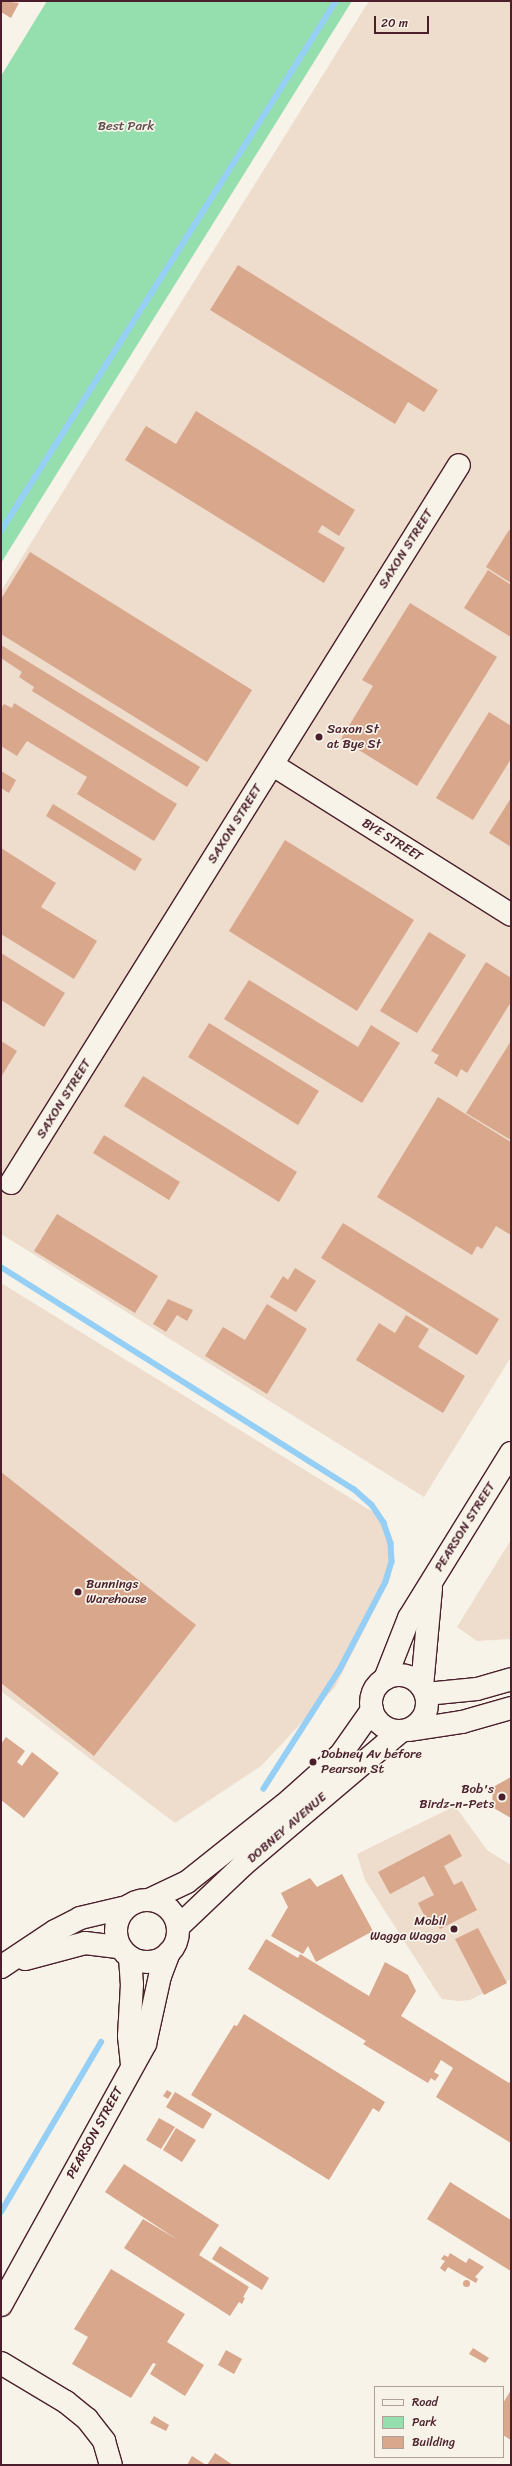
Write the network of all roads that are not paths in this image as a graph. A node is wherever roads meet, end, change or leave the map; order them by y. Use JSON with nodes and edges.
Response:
{"nodes":[{"id":1,"x":458,"y":464,"type":"dead end"},
{"id":2,"x":273,"y":765,"type":"junction"},
{"id":3,"x":511,"y":915,"type":"edge"},
{"id":4,"x":11,"y":1184,"type":"dead end"},
{"id":5,"x":511,"y":1453,"type":"edge"},
{"id":6,"x":432,"y":1581,"type":"junction"},
{"id":7,"x":385,"y":1679,"type":"junction"},
{"id":8,"x":511,"y":1679,"type":"edge"},
{"id":9,"x":424,"y":1690,"type":"junction"},
{"id":10,"x":511,"y":1708,"type":"edge"},
{"id":11,"x":372,"y":1710,"type":"junction"},
{"id":12,"x":405,"y":1731,"type":"junction"},
{"id":13,"x":149,"y":1900,"type":"junction"},
{"id":14,"x":127,"y":1907,"type":"junction"},
{"id":15,"x":178,"y":1927,"type":"junction"},
{"id":16,"x":125,"y":1952,"type":"junction"},
{"id":17,"x":169,"y":1953,"type":"junction"},
{"id":18,"x":4,"y":1966,"type":"edge"},
{"id":19,"x":132,"y":2066,"type":"junction"},
{"id":20,"x":1,"y":2305,"type":"edge"},
{"id":21,"x":1,"y":2363,"type":"edge"},
{"id":22,"x":111,"y":2465,"type":"edge"}],
"edges":[{"from":1,"to":2,"type":"main road","name":"SAXON STREET"},
{"from":2,"to":3,"type":"main road","name":"BYE STREET"},
{"from":2,"to":4,"type":"main road","name":"SAXON STREET"},
{"from":5,"to":6,"type":"main road","name":"PEARSON STREET"},
{"from":6,"to":7,"type":"main road","name":"PEARSON STREET"},
{"from":6,"to":9,"type":"main road","name":"PEARSON STREET"},
{"from":7,"to":9,"type":"main road"},
{"from":7,"to":11,"type":"main road"},
{"from":8,"to":9,"type":"main road"},
{"from":9,"to":12,"type":"main road"},
{"from":10,"to":12,"type":"main road"},
{"from":11,"to":12,"type":"main road"},
{"from":11,"to":13,"type":"main road","name":"DOBNEY AVENUE"},
{"from":12,"to":15,"type":"main road","name":"DOBNEY AVENUE"},
{"from":13,"to":14,"type":"main road"},
{"from":13,"to":15,"type":"main road"},
{"from":14,"to":16,"type":"main road"},
{"from":14,"to":18,"type":"main road"},
{"from":15,"to":17,"type":"main road"},
{"from":16,"to":17,"type":"main road"},
{"from":16,"to":18,"type":"main road"},
{"from":16,"to":19,"type":"main road"},
{"from":17,"to":19,"type":"main road","name":"PEARSON STREET"},
{"from":19,"to":20,"type":"main road","name":"PEARSON STREET"},
{"from":21,"to":22,"type":"main road"}]}
